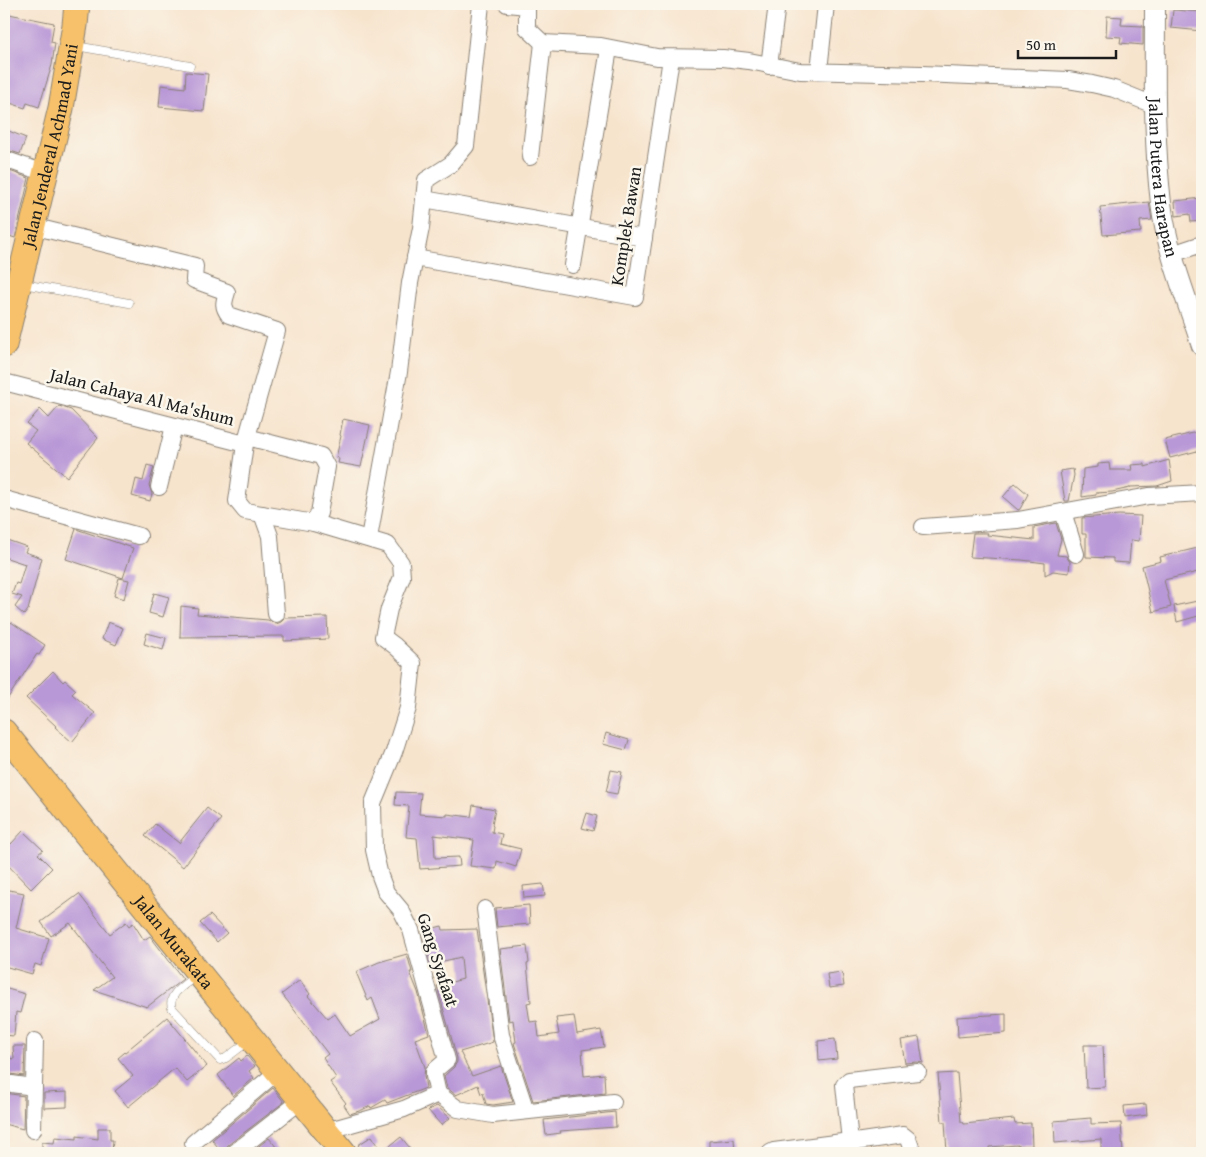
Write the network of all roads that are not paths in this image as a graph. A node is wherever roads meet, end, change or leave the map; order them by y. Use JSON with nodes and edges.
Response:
{"nodes":[{"id":1,"x":77,"y":4,"type":"edge"},
{"id":2,"x":481,"y":4,"type":"edge"},
{"id":3,"x":507,"y":4,"type":"edge"},
{"id":4,"x":777,"y":4,"type":"edge"},
{"id":5,"x":826,"y":4,"type":"edge"},
{"id":6,"x":1155,"y":4,"type":"edge"},
{"id":7,"x":527,"y":5,"type":"edge"},
{"id":8,"x":543,"y":43,"type":"junction"},
{"id":9,"x":72,"y":45,"type":"junction"},
{"id":10,"x":609,"y":49,"type":"junction"},
{"id":11,"x":671,"y":58,"type":"junction"},
{"id":12,"x":190,"y":66,"type":"dead end"},
{"id":13,"x":769,"y":66,"type":"junction"},
{"id":14,"x":819,"y":71,"type":"junction"},
{"id":15,"x":1156,"y":106,"type":"junction"},
{"id":16,"x":530,"y":157,"type":"dead end"},
{"id":17,"x":4,"y":159,"type":"edge"},
{"id":18,"x":45,"y":173,"type":"junction"},
{"id":19,"x":424,"y":199,"type":"junction"},
{"id":20,"x":32,"y":226,"type":"junction"},
{"id":21,"x":579,"y":227,"type":"junction"},
{"id":22,"x":644,"y":238,"type":"junction"},
{"id":23,"x":1202,"y":244,"type":"edge"},
{"id":24,"x":1172,"y":254,"type":"junction"},
{"id":25,"x":415,"y":258,"type":"junction"},
{"id":26,"x":573,"y":265,"type":"dead end"},
{"id":27,"x":19,"y":283,"type":"junction"},
{"id":28,"x":129,"y":304,"type":"dead end"},
{"id":29,"x":4,"y":345,"type":"edge"},
{"id":30,"x":1202,"y":346,"type":"edge"},
{"id":31,"x":4,"y":382,"type":"edge"},
{"id":32,"x":174,"y":426,"type":"junction"},
{"id":33,"x":246,"y":440,"type":"junction"},
{"id":34,"x":159,"y":487,"type":"dead end"},
{"id":35,"x":1202,"y":493,"type":"edge"},
{"id":36,"x":4,"y":499,"type":"edge"},
{"id":37,"x":1063,"y":512,"type":"junction"},
{"id":38,"x":262,"y":514,"type":"junction"},
{"id":39,"x":314,"y":523,"type":"junction"},
{"id":40,"x":923,"y":527,"type":"dead end"},
{"id":41,"x":139,"y":536,"type":"dead end"},
{"id":42,"x":369,"y":538,"type":"junction"},
{"id":43,"x":1076,"y":554,"type":"dead end"},
{"id":44,"x":276,"y":614,"type":"dead end"},
{"id":45,"x":4,"y":732,"type":"edge"},
{"id":46,"x":485,"y":908,"type":"dead end"},
{"id":47,"x":198,"y":974,"type":"junction"},
{"id":48,"x":251,"y":1039,"type":"junction"},
{"id":49,"x":35,"y":1041,"type":"dead end"},
{"id":50,"x":278,"y":1071,"type":"junction"},
{"id":51,"x":918,"y":1072,"type":"dead end"},
{"id":52,"x":4,"y":1082,"type":"edge"},
{"id":53,"x":34,"y":1087,"type":"junction"},
{"id":54,"x":438,"y":1094,"type":"junction"},
{"id":55,"x":302,"y":1100,"type":"junction"},
{"id":56,"x":613,"y":1102,"type":"dead end"},
{"id":57,"x":526,"y":1111,"type":"junction"},
{"id":58,"x":33,"y":1130,"type":"dead end"},
{"id":59,"x":326,"y":1131,"type":"junction"},
{"id":60,"x":850,"y":1141,"type":"junction"},
{"id":61,"x":193,"y":1143,"type":"dead end"},
{"id":62,"x":234,"y":1153,"type":"edge"},
{"id":63,"x":344,"y":1153,"type":"edge"},
{"id":64,"x":770,"y":1153,"type":"edge"},
{"id":65,"x":913,"y":1153,"type":"edge"}],
"edges":[{"from":1,"to":9,"type":"main road","name":"Jalan Jenderal Achmad Yani"},
{"from":2,"to":19,"type":"street"},
{"from":3,"to":7,"type":"street"},
{"from":4,"to":13,"type":"street"},
{"from":5,"to":14,"type":"street"},
{"from":6,"to":15,"type":"street","name":"Jalan Putera Harapan"},
{"from":7,"to":8,"type":"street"},
{"from":8,"to":10,"type":"street"},
{"from":8,"to":16,"type":"street"},
{"from":9,"to":12,"type":"lane"},
{"from":9,"to":18,"type":"main road","name":"Jalan Jenderal Achmad Yani"},
{"from":10,"to":11,"type":"street"},
{"from":10,"to":21,"type":"street"},
{"from":11,"to":13,"type":"street"},
{"from":11,"to":22,"type":"street","name":"Komplek Bawan"},
{"from":13,"to":14,"type":"street"},
{"from":14,"to":15,"type":"street"},
{"from":15,"to":24,"type":"street","name":"Jalan Putera Harapan"},
{"from":17,"to":18,"type":"street"},
{"from":18,"to":20,"type":"main road","name":"Jalan Jenderal Achmad Yani"},
{"from":19,"to":21,"type":"street"},
{"from":19,"to":25,"type":"street"},
{"from":20,"to":27,"type":"main road","name":"Jalan Jenderal Achmad Yani"},
{"from":20,"to":33,"type":"street","name":"Jalan Cahaya Al Ma'shum"},
{"from":21,"to":22,"type":"street"},
{"from":21,"to":26,"type":"street"},
{"from":22,"to":25,"type":"street","name":"Komplek Bawan"},
{"from":23,"to":24,"type":"street"},
{"from":24,"to":30,"type":"street","name":"Jalan Putera Harapan"},
{"from":25,"to":42,"type":"street"},
{"from":27,"to":28,"type":"lane"},
{"from":27,"to":29,"type":"main road","name":"Jalan Jenderal Achmad Yani"},
{"from":31,"to":32,"type":"street","name":"Jalan Cahaya Al Ma'shum"},
{"from":32,"to":33,"type":"street","name":"Jalan Cahaya Al Ma'shum"},
{"from":32,"to":34,"type":"street"},
{"from":33,"to":38,"type":"street"},
{"from":33,"to":39,"type":"street"},
{"from":35,"to":37,"type":"street"},
{"from":36,"to":41,"type":"street"},
{"from":37,"to":40,"type":"street"},
{"from":37,"to":43,"type":"street"},
{"from":38,"to":39,"type":"street"},
{"from":38,"to":44,"type":"street"},
{"from":39,"to":42,"type":"street"},
{"from":42,"to":54,"type":"street","name":"Gang Syafaat"},
{"from":45,"to":47,"type":"main road","name":"Jalan Murakata"},
{"from":46,"to":57,"type":"street"},
{"from":47,"to":48,"type":"main road","name":"Jalan Murakata"},
{"from":47,"to":48,"type":"lane"},
{"from":48,"to":50,"type":"main road","name":"Jalan Murakata"},
{"from":49,"to":53,"type":"street"},
{"from":50,"to":55,"type":"main road","name":"Jalan Murakata"},
{"from":50,"to":61,"type":"street"},
{"from":51,"to":60,"type":"street"},
{"from":52,"to":53,"type":"street"},
{"from":53,"to":58,"type":"street"},
{"from":54,"to":57,"type":"street"},
{"from":54,"to":59,"type":"street"},
{"from":55,"to":59,"type":"main road","name":"Jalan Murakata"},
{"from":55,"to":62,"type":"street"},
{"from":56,"to":57,"type":"street"},
{"from":59,"to":63,"type":"main road","name":"Jalan Murakata"},
{"from":60,"to":64,"type":"street"},
{"from":60,"to":65,"type":"street"}]}
